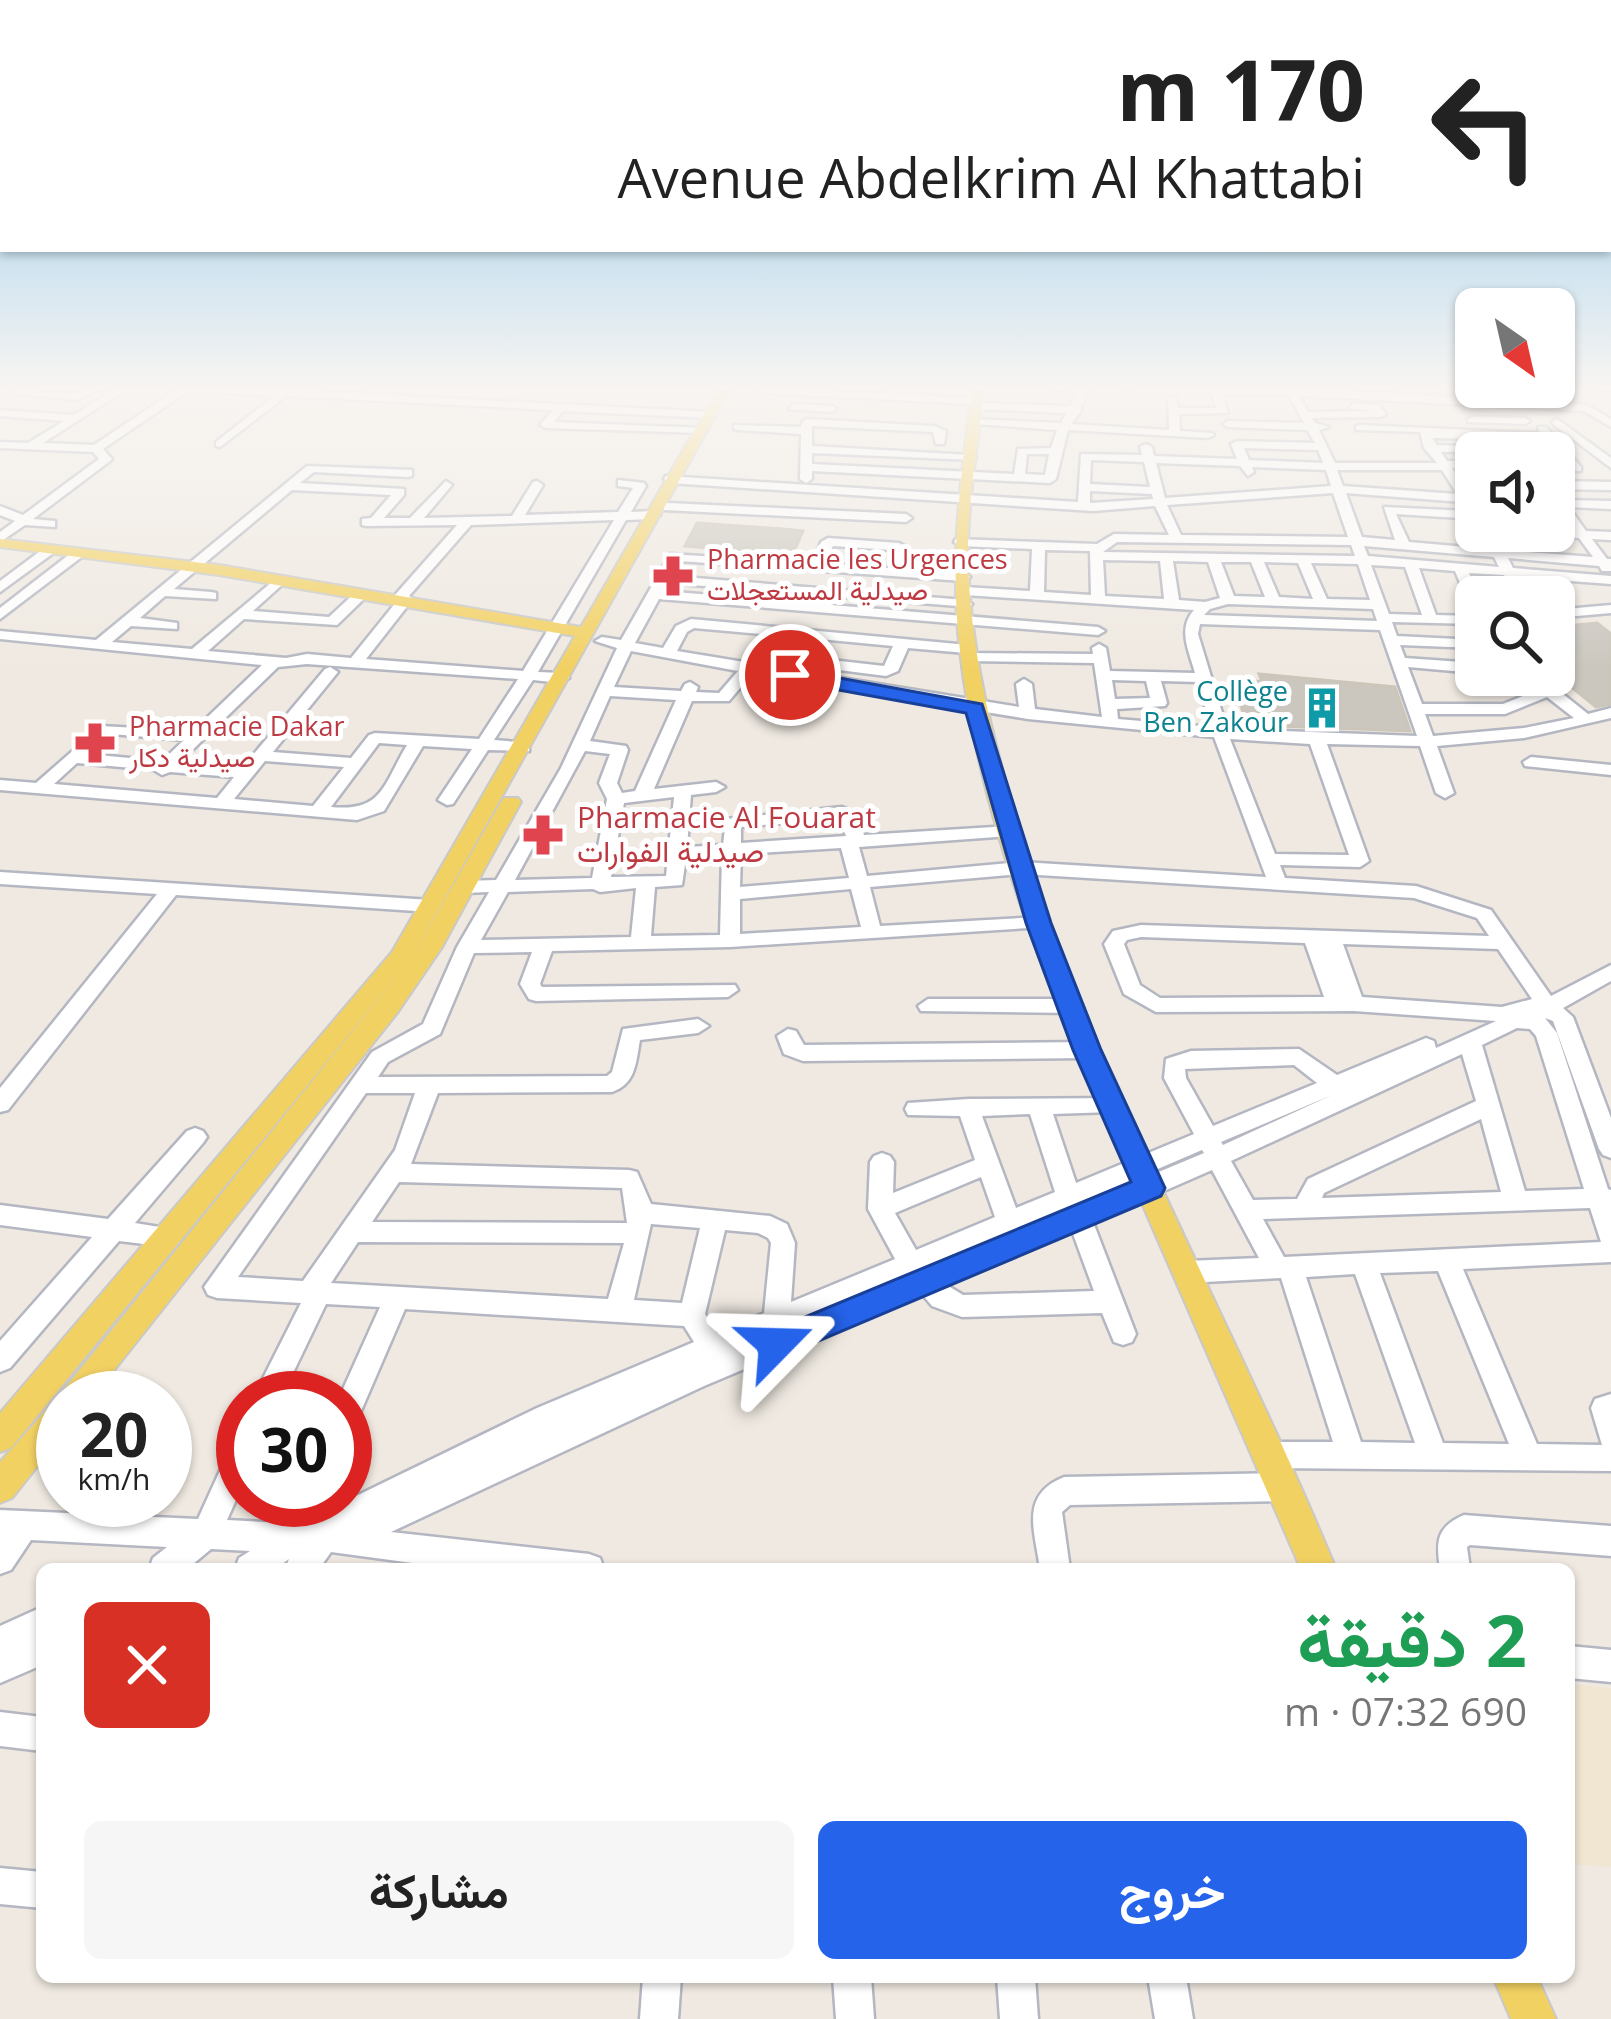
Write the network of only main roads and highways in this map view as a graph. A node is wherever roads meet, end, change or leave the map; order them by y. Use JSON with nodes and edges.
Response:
{"nodes":[{"id":1,"x":966,"y":482,"type":"edge"},
{"id":2,"x":677,"y":484,"type":"edge"},
{"id":3,"x":0,"y":541,"type":"edge"},
{"id":4,"x":597,"y":639,"type":"junction"},
{"id":5,"x":95,"y":1371,"type":"edge"},
{"id":6,"x":0,"y":1437,"type":"edge"},
{"id":7,"x":36,"y":1443,"type":"edge"},
{"id":8,"x":0,"y":1487,"type":"edge"},
{"id":9,"x":1316,"y":1563,"type":"edge"},
{"id":10,"x":1517,"y":1983,"type":"edge"},
{"id":11,"x":1534,"y":2019,"type":"edge"}],
"edges":[{"from":1,"to":9,"type":"main road"},
{"from":2,"to":4,"type":"main road"},
{"from":3,"to":4,"type":"main road"},
{"from":4,"to":5,"type":"main road"},
{"from":4,"to":6,"type":"main road"},
{"from":7,"to":8,"type":"main road"},
{"from":10,"to":11,"type":"main road"}]}
